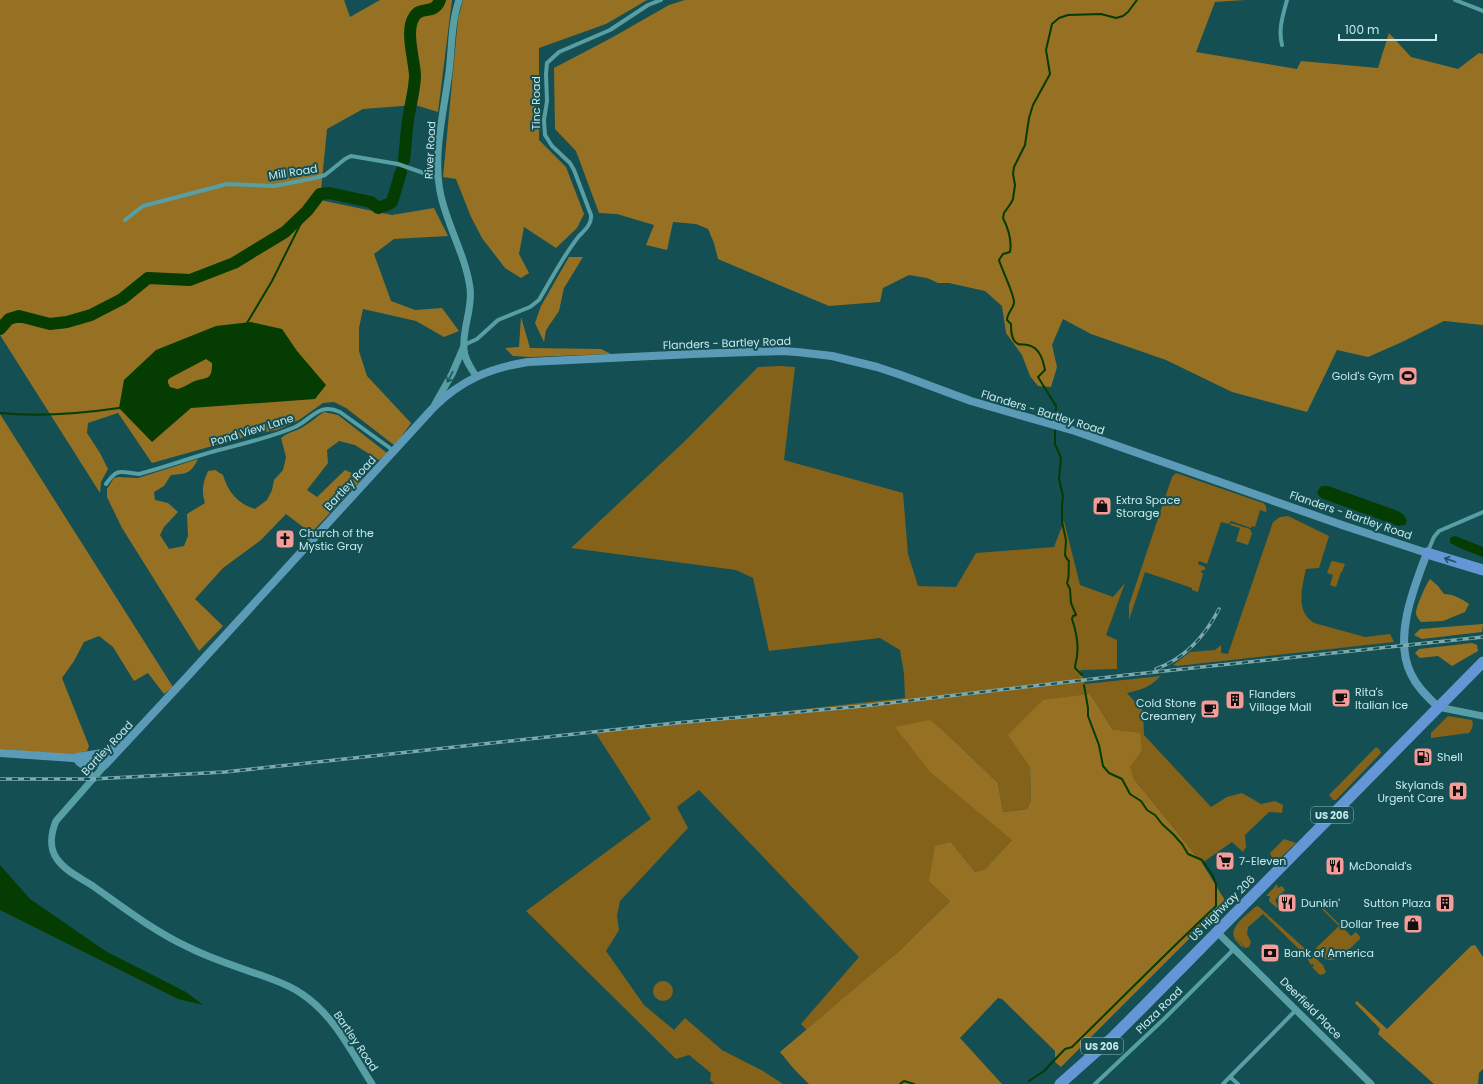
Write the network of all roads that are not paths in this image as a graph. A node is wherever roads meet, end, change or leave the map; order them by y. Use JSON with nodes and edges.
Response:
{"nodes":[{"id":1,"x":459,"y":0,"type":"edge"},
{"id":2,"x":661,"y":0,"type":"edge"},
{"id":3,"x":1287,"y":0,"type":"edge"},
{"id":4,"x":1455,"y":0,"type":"edge"},
{"id":5,"x":1483,"y":11,"type":"edge"},
{"id":6,"x":1282,"y":45,"type":"dead end"},
{"id":7,"x":438,"y":178,"type":"junction"},
{"id":8,"x":125,"y":220,"type":"dead end"},
{"id":9,"x":464,"y":346,"type":"junction"},
{"id":10,"x":476,"y":376,"type":"junction"},
{"id":11,"x":433,"y":408,"type":"junction"},
{"id":12,"x":394,"y":451,"type":"junction"},
{"id":13,"x":106,"y":484,"type":"dead end"},
{"id":14,"x":1483,"y":512,"type":"edge"},
{"id":15,"x":1427,"y":553,"type":"junction"},
{"id":16,"x":1483,"y":570,"type":"edge"},
{"id":17,"x":1483,"y":662,"type":"edge"},
{"id":18,"x":1438,"y":707,"type":"junction"},
{"id":19,"x":1483,"y":716,"type":"edge"},
{"id":20,"x":127,"y":741,"type":"junction"},
{"id":21,"x":0,"y":753,"type":"edge"},
{"id":22,"x":73,"y":758,"type":"junction"},
{"id":23,"x":105,"y":765,"type":"junction"},
{"id":24,"x":92,"y":779,"type":"junction"},
{"id":25,"x":1217,"y":932,"type":"junction"},
{"id":26,"x":1234,"y":948,"type":"junction"},
{"id":27,"x":1296,"y":1009,"type":"junction"},
{"id":28,"x":1230,"y":1077,"type":"junction"},
{"id":29,"x":372,"y":1084,"type":"edge"},
{"id":30,"x":1060,"y":1084,"type":"edge"},
{"id":31,"x":1095,"y":1084,"type":"edge"},
{"id":32,"x":1223,"y":1084,"type":"edge"},
{"id":33,"x":1238,"y":1084,"type":"edge"},
{"id":34,"x":1371,"y":1084,"type":"edge"}],
"edges":[{"from":1,"to":7,"type":"street","name":"River Road"},
{"from":2,"to":9,"type":"street","name":"Tinc Road"},
{"from":3,"to":6,"type":"street"},
{"from":4,"to":5,"type":"street"},
{"from":7,"to":8,"type":"street","name":"Mill Road"},
{"from":7,"to":9,"type":"street","name":"River Road"},
{"from":9,"to":10,"type":"street","name":"River Road"},
{"from":9,"to":11,"type":"street","name":"River Road","one_way":true},
{"from":10,"to":11,"type":"main road","name":"Bartley Road"},
{"from":10,"to":15,"type":"main road","name":"Flanders - Bartley Road"},
{"from":11,"to":12,"type":"main road","name":"Bartley Road"},
{"from":12,"to":13,"type":"street","name":"Pond View Lane"},
{"from":12,"to":20,"type":"main road","name":"Bartley Road"},
{"from":14,"to":15,"type":"street"},
{"from":16,"to":15,"type":"highway","one_way":true},
{"from":15,"to":18,"type":"main road"},
{"from":17,"to":18,"type":"highway","name":"US Highway 206","number":"US 206"},
{"from":18,"to":19,"type":"street"},
{"from":18,"to":25,"type":"highway","name":"US Highway 206","number":"US 206"},
{"from":20,"to":22,"type":"main road"},
{"from":20,"to":23,"type":"main road","name":"Bartley Road"},
{"from":21,"to":22,"type":"main road"},
{"from":22,"to":23,"type":"main road"},
{"from":22,"to":24,"type":"main road"},
{"from":23,"to":24,"type":"street","name":"Bartley Road"},
{"from":24,"to":29,"type":"street","name":"Bartley Road"},
{"from":25,"to":26,"type":"street","name":"Deerfield Place"},
{"from":25,"to":30,"type":"highway","name":"US Highway 206","number":"US 206"},
{"from":26,"to":27,"type":"street","name":"Deerfield Place"},
{"from":26,"to":31,"type":"street","name":"Plaza Road"},
{"from":27,"to":28,"type":"street"},
{"from":27,"to":34,"type":"street","name":"Deerfield Place"},
{"from":28,"to":32,"type":"street"},
{"from":28,"to":33,"type":"street"}]}
